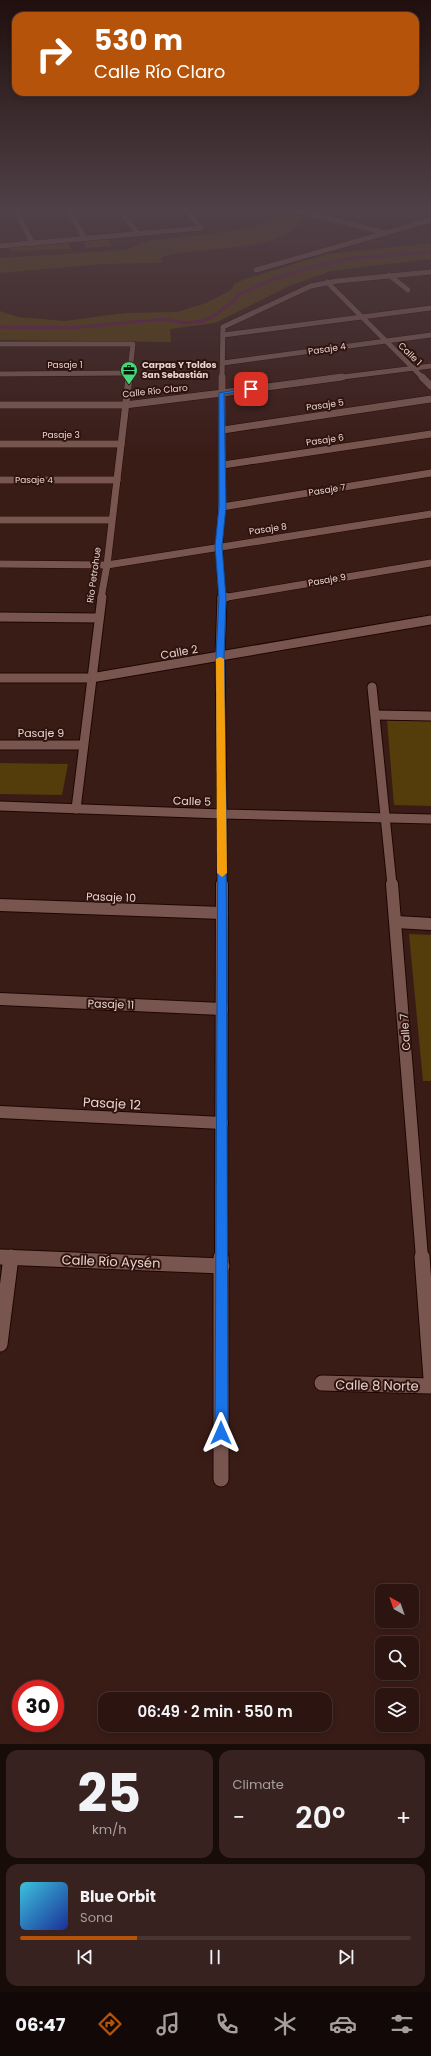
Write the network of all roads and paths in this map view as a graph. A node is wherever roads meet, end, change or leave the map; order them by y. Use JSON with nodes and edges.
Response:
{"nodes":[{"id":1,"x":299,"y":290,"type":"edge"},
{"id":2,"x":335,"y":290,"type":"edge"},
{"id":3,"x":431,"y":308,"type":"edge"},
{"id":4,"x":359,"y":316,"type":"junction"},
{"id":5,"x":223,"y":335,"type":"junction"},
{"id":6,"x":431,"y":335,"type":"edge"},
{"id":7,"x":384,"y":341,"type":"junction"},
{"id":8,"x":0,"y":344,"type":"edge"},
{"id":9,"x":223,"y":363,"type":"junction"},
{"id":10,"x":431,"y":366,"type":"edge"},
{"id":11,"x":412,"y":368,"type":"junction"},
{"id":12,"x":130,"y":373,"type":"junction"},
{"id":13,"x":0,"y":374,"type":"edge"},
{"id":14,"x":431,"y":386,"type":"edge"},
{"id":15,"x":222,"y":393,"type":"junction"},
{"id":16,"x":431,"y":399,"type":"edge"},
{"id":17,"x":0,"y":405,"type":"edge"},
{"id":18,"x":125,"y":405,"type":"junction"},
{"id":19,"x":222,"y":430,"type":"junction"},
{"id":20,"x":431,"y":434,"type":"edge"},
{"id":21,"x":0,"y":444,"type":"edge"},
{"id":22,"x":121,"y":444,"type":"junction"},
{"id":23,"x":222,"y":466,"type":"junction"},
{"id":24,"x":431,"y":473,"type":"edge"},
{"id":25,"x":0,"y":480,"type":"edge"},
{"id":26,"x":117,"y":480,"type":"junction"},
{"id":27,"x":222,"y":507,"type":"junction"},
{"id":28,"x":431,"y":514,"type":"edge"},
{"id":29,"x":0,"y":520,"type":"edge"},
{"id":30,"x":111,"y":520,"type":"junction"},
{"id":31,"x":219,"y":546,"type":"junction"},
{"id":32,"x":431,"y":563,"type":"edge"},
{"id":33,"x":0,"y":564,"type":"edge"},
{"id":34,"x":107,"y":565,"type":"junction"},
{"id":35,"x":222,"y":598,"type":"junction"},
{"id":36,"x":0,"y":617,"type":"edge"},
{"id":37,"x":98,"y":618,"type":"junction"},
{"id":38,"x":431,"y":620,"type":"edge"},
{"id":39,"x":220,"y":656,"type":"junction"},
{"id":40,"x":0,"y":678,"type":"edge"},
{"id":41,"x":91,"y":678,"type":"junction"},
{"id":42,"x":372,"y":687,"type":"dead end"},
{"id":43,"x":376,"y":715,"type":"junction"},
{"id":44,"x":431,"y":716,"type":"edge"},
{"id":45,"x":82,"y":745,"type":"junction"},
{"id":46,"x":0,"y":746,"type":"edge"},
{"id":47,"x":0,"y":806,"type":"edge"},
{"id":48,"x":76,"y":809,"type":"junction"},
{"id":49,"x":222,"y":814,"type":"junction"},
{"id":50,"x":385,"y":818,"type":"junction"},
{"id":51,"x":431,"y":819,"type":"edge"},
{"id":52,"x":0,"y":905,"type":"edge"},
{"id":53,"x":222,"y":913,"type":"junction"},
{"id":54,"x":396,"y":922,"type":"junction"},
{"id":55,"x":431,"y":924,"type":"edge"},
{"id":56,"x":0,"y":1000,"type":"edge"},
{"id":57,"x":222,"y":1009,"type":"junction"},
{"id":58,"x":0,"y":1112,"type":"edge"},
{"id":59,"x":222,"y":1123,"type":"junction"},
{"id":60,"x":6,"y":1257,"type":"edge"},
{"id":61,"x":222,"y":1266,"type":"junction"},
{"id":62,"x":0,"y":1344,"type":"edge"},
{"id":63,"x":431,"y":1378,"type":"edge"},
{"id":64,"x":322,"y":1383,"type":"dead end"},
{"id":65,"x":431,"y":1386,"type":"edge"},
{"id":66,"x":221,"y":1479,"type":"dead end"}],
"edges":[{"from":1,"to":5,"type":"street"},
{"from":2,"to":4,"type":"street","name":"Calle 1"},
{"from":3,"to":4,"type":"street"},
{"from":4,"to":5,"type":"street"},
{"from":4,"to":7,"type":"street","name":"Calle 1"},
{"from":5,"to":9,"type":"street"},
{"from":6,"to":7,"type":"street","name":"Pasaje 4"},
{"from":7,"to":9,"type":"street","name":"Pasaje 4"},
{"from":7,"to":11,"type":"street","name":"Calle 1"},
{"from":8,"to":12,"type":"street","name":"Río Petrohue"},
{"from":9,"to":15,"type":"street"},
{"from":10,"to":11,"type":"street","name":"Calle Río Claro"},
{"from":11,"to":14,"type":"street","name":"Calle 1"},
{"from":11,"to":15,"type":"street","name":"Calle Río Claro"},
{"from":12,"to":13,"type":"street","name":"Pasaje 1"},
{"from":12,"to":18,"type":"street","name":"Río Petrohue"},
{"from":15,"to":18,"type":"street","name":"Calle Río Claro"},
{"from":15,"to":19,"type":"street"},
{"from":16,"to":19,"type":"street","name":"Pasaje 5"},
{"from":17,"to":18,"type":"street","name":"Calle Río Claro"},
{"from":18,"to":22,"type":"street","name":"Río Petrohue"},
{"from":19,"to":23,"type":"street"},
{"from":20,"to":23,"type":"street","name":"Pasaje 6"},
{"from":21,"to":22,"type":"street","name":"Pasaje 3"},
{"from":22,"to":26,"type":"street","name":"Río Petrohue"},
{"from":23,"to":27,"type":"street"},
{"from":24,"to":27,"type":"street","name":"Pasaje 7"},
{"from":25,"to":26,"type":"street","name":"Pasaje 4"},
{"from":26,"to":30,"type":"street","name":"Río Petrohue"},
{"from":27,"to":31,"type":"street"},
{"from":28,"to":31,"type":"street","name":"Pasaje 8"},
{"from":29,"to":30,"type":"street"},
{"from":30,"to":34,"type":"street","name":"Río Petrohue"},
{"from":31,"to":34,"type":"street","name":"Pasaje 8"},
{"from":31,"to":35,"type":"street"},
{"from":32,"to":35,"type":"street","name":"Pasaje 9"},
{"from":33,"to":34,"type":"street"},
{"from":34,"to":37,"type":"street","name":"Río Petrohue"},
{"from":35,"to":39,"type":"street"},
{"from":36,"to":37,"type":"street"},
{"from":37,"to":41,"type":"street","name":"Río Petrohue"},
{"from":38,"to":39,"type":"street","name":"Calle 2"},
{"from":39,"to":41,"type":"street","name":"Calle 2"},
{"from":39,"to":49,"type":"street"},
{"from":40,"to":41,"type":"street","name":"Calle 2"},
{"from":41,"to":45,"type":"street","name":"Río Petrohue"},
{"from":42,"to":43,"type":"street","name":"Calle 7"},
{"from":43,"to":44,"type":"street"},
{"from":43,"to":50,"type":"street","name":"Calle 7"},
{"from":45,"to":46,"type":"street","name":"Pasaje 9"},
{"from":45,"to":48,"type":"street","name":"Río Petrohue"},
{"from":47,"to":48,"type":"street","name":"Calle 5"},
{"from":48,"to":49,"type":"street","name":"Calle 5"},
{"from":49,"to":50,"type":"street","name":"Calle 5"},
{"from":49,"to":53,"type":"street"},
{"from":50,"to":51,"type":"street","name":"Calle 5"},
{"from":50,"to":54,"type":"street","name":"Calle 7"},
{"from":52,"to":53,"type":"street","name":"Pasaje 10"},
{"from":53,"to":57,"type":"street"},
{"from":54,"to":55,"type":"street"},
{"from":54,"to":63,"type":"street","name":"Calle 7"},
{"from":56,"to":57,"type":"street","name":"Pasaje 11"},
{"from":57,"to":59,"type":"street"},
{"from":58,"to":59,"type":"street","name":"Pasaje 12"},
{"from":59,"to":61,"type":"street"},
{"from":60,"to":61,"type":"street","name":"Calle Río Aysén"},
{"from":60,"to":62,"type":"street"},
{"from":61,"to":66,"type":"street"},
{"from":64,"to":65,"type":"street","name":"Calle 8 Norte"}]}
